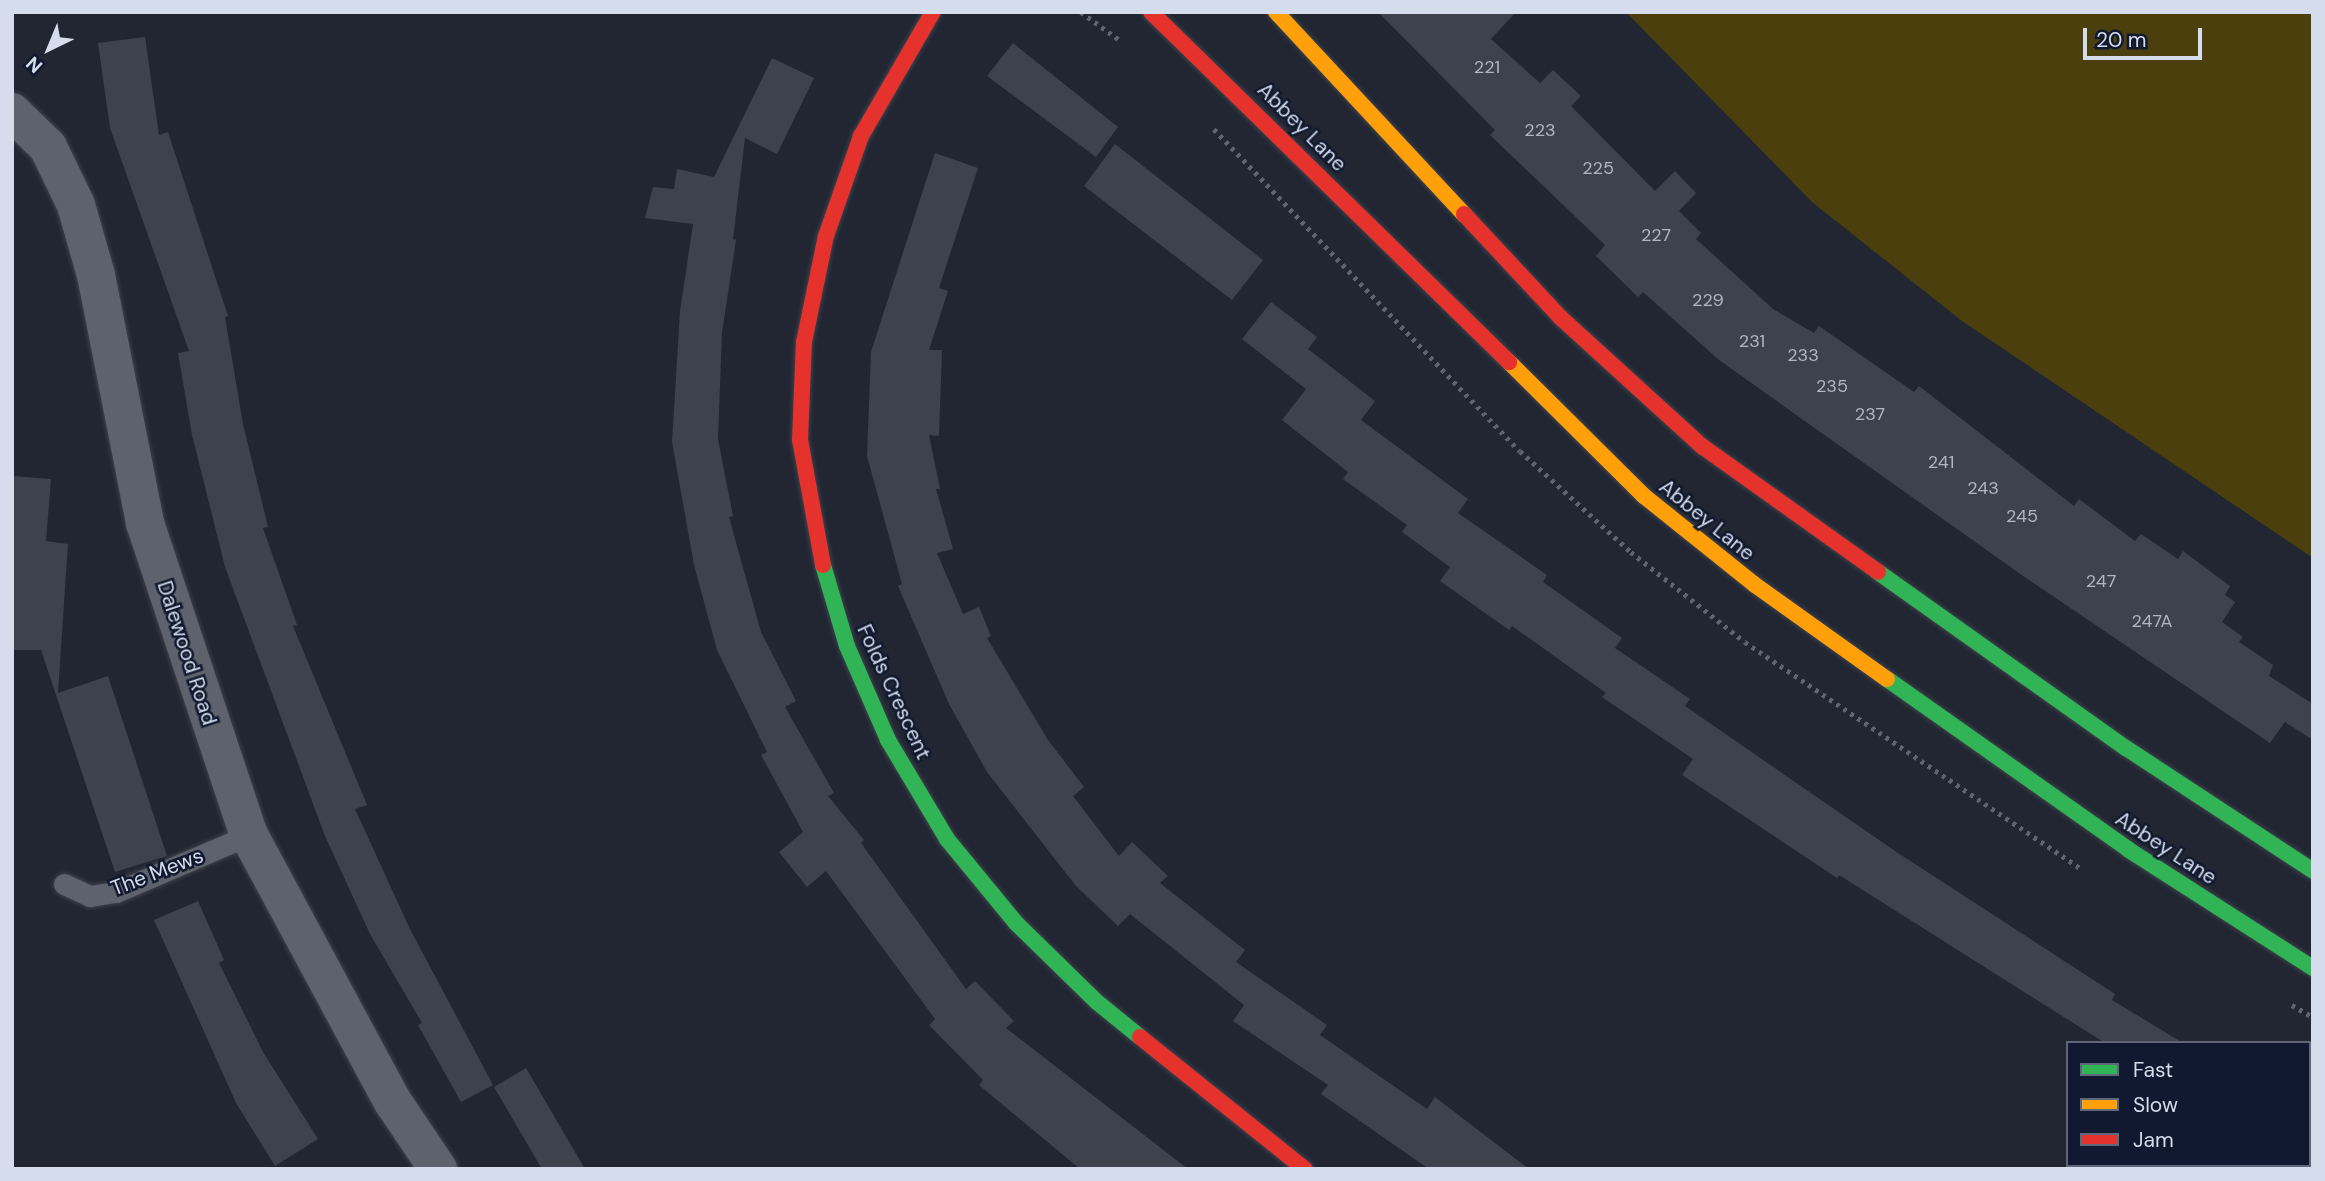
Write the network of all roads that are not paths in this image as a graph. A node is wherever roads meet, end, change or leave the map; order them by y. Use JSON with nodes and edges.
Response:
{"nodes":[{"id":1,"x":933,"y":12,"type":"edge"},
{"id":2,"x":1151,"y":12,"type":"edge"},
{"id":3,"x":1276,"y":12,"type":"edge"},
{"id":4,"x":12,"y":112,"type":"edge"},
{"id":5,"x":249,"y":835,"type":"junction"},
{"id":6,"x":2313,"y":871,"type":"edge"},
{"id":7,"x":64,"y":884,"type":"dead end"},
{"id":8,"x":2313,"y":968,"type":"edge"},
{"id":9,"x":438,"y":1169,"type":"edge"},
{"id":10,"x":1305,"y":1169,"type":"edge"}],
"edges":[{"from":1,"to":10,"type":"street","name":"Folds Crescent"},
{"from":2,"to":8,"type":"street","name":"Abbey Lane"},
{"from":3,"to":6,"type":"street"},
{"from":4,"to":5,"type":"street","name":"Dalewood Road"},
{"from":5,"to":7,"type":"lane","name":"The Mews"},
{"from":5,"to":9,"type":"street","name":"Dalewood Road"}]}
